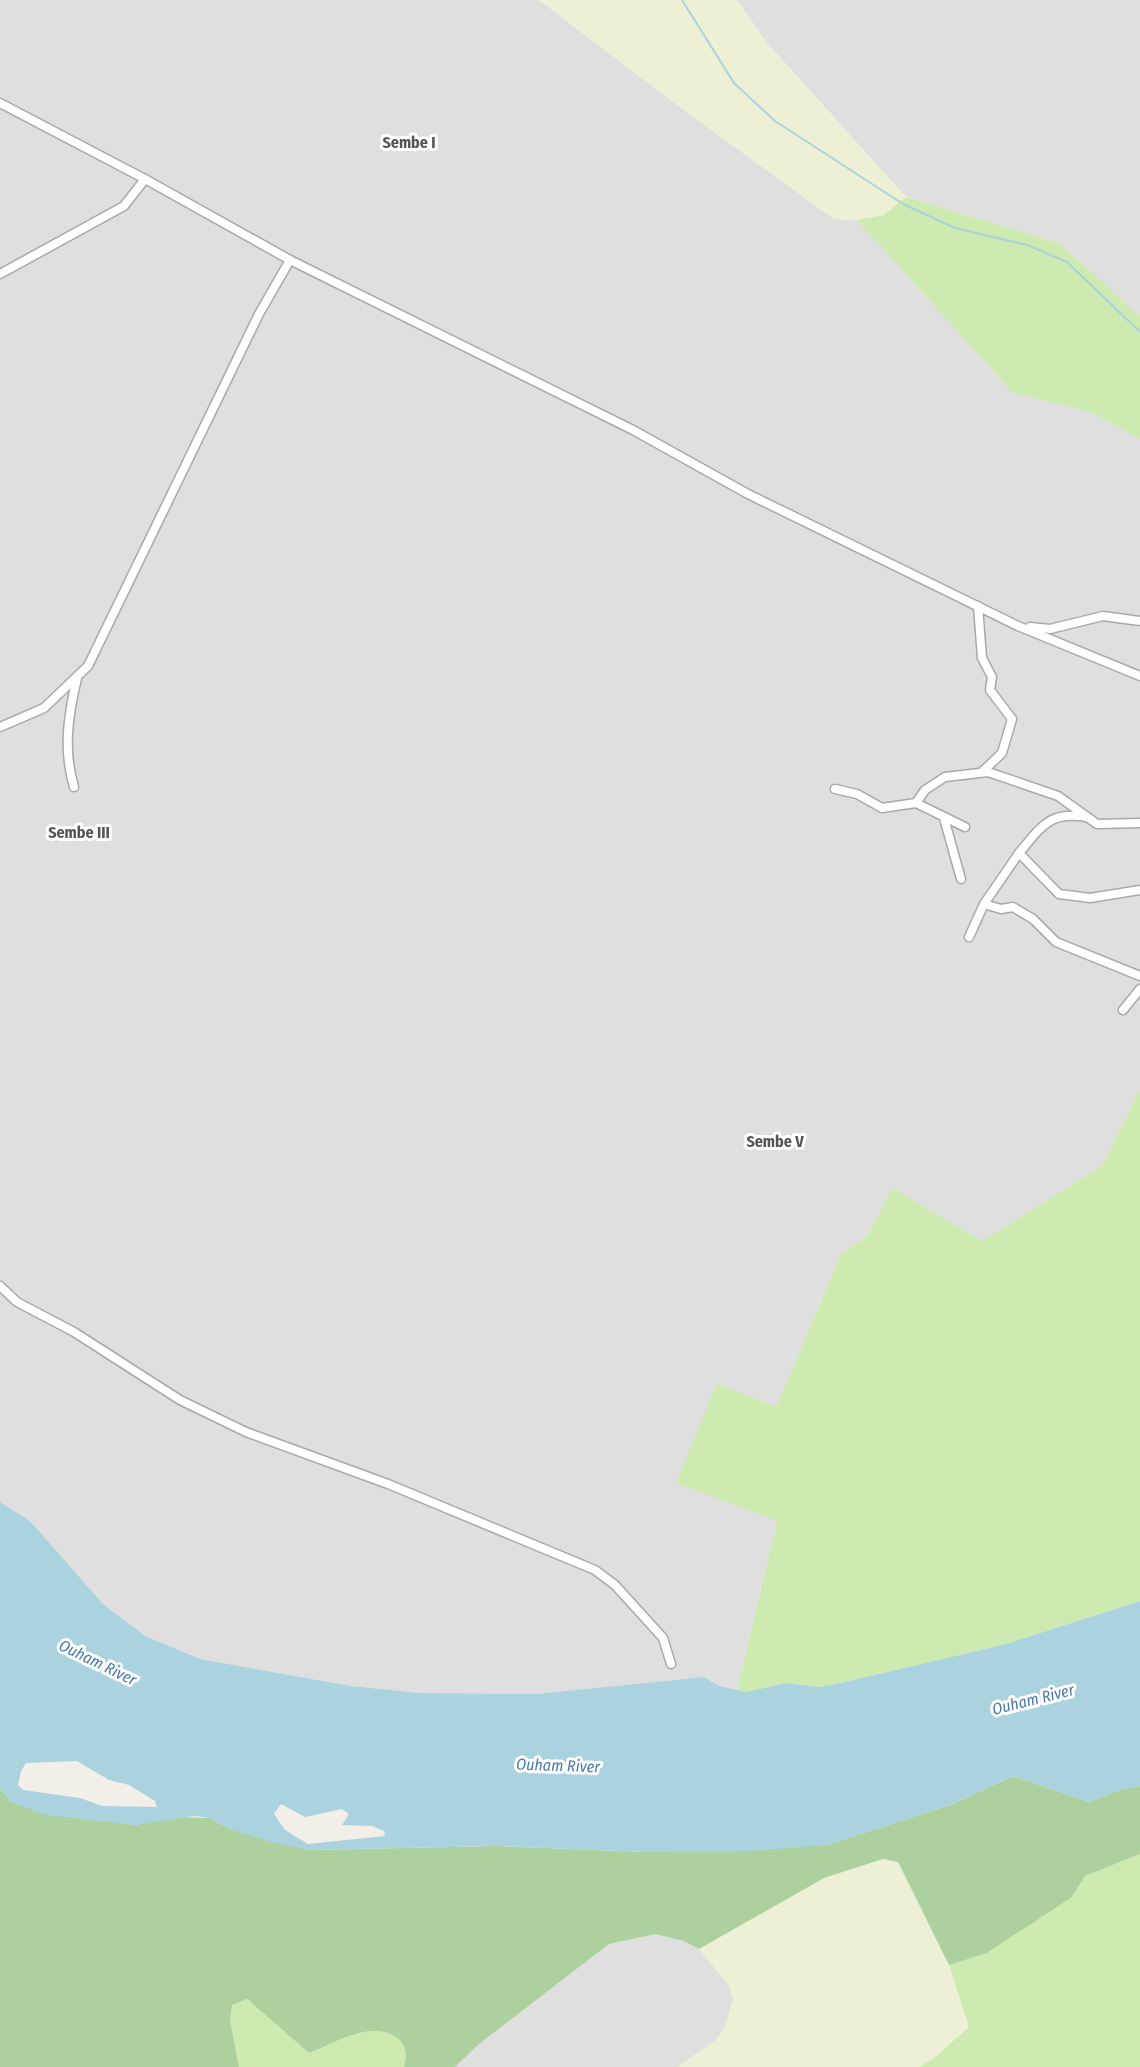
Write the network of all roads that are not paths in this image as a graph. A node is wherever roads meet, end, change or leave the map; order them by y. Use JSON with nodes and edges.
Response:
{"nodes":[{"id":1,"x":0,"y":104,"type":"edge"},
{"id":2,"x":145,"y":179,"type":"junction"},
{"id":3,"x":290,"y":260,"type":"junction"},
{"id":4,"x":0,"y":274,"type":"edge"},
{"id":5,"x":978,"y":606,"type":"junction"},
{"id":6,"x":1140,"y":621,"type":"edge"},
{"id":7,"x":1018,"y":626,"type":"junction"},
{"id":8,"x":1140,"y":676,"type":"edge"},
{"id":9,"x":77,"y":678,"type":"junction"},
{"id":10,"x":0,"y":727,"type":"edge"},
{"id":11,"x":979,"y":774,"type":"junction"},
{"id":12,"x":74,"y":787,"type":"dead end"},
{"id":13,"x":835,"y":789,"type":"dead end"},
{"id":14,"x":916,"y":803,"type":"junction"},
{"id":15,"x":945,"y":818,"type":"junction"},
{"id":16,"x":1092,"y":818,"type":"junction"},
{"id":17,"x":1140,"y":823,"type":"edge"},
{"id":18,"x":965,"y":827,"type":"dead end"},
{"id":19,"x":1019,"y":853,"type":"junction"},
{"id":20,"x":961,"y":879,"type":"dead end"},
{"id":21,"x":1140,"y":890,"type":"edge"},
{"id":22,"x":984,"y":904,"type":"junction"},
{"id":23,"x":969,"y":937,"type":"dead end"},
{"id":24,"x":1140,"y":976,"type":"edge"},
{"id":25,"x":1140,"y":988,"type":"edge"},
{"id":26,"x":1123,"y":1010,"type":"dead end"},
{"id":27,"x":0,"y":1286,"type":"edge"},
{"id":28,"x":670,"y":1664,"type":"dead end"}],
"edges":[{"from":1,"to":2,"type":"street"},
{"from":2,"to":3,"type":"street"},
{"from":2,"to":4,"type":"street"},
{"from":3,"to":5,"type":"street"},
{"from":3,"to":9,"type":"street"},
{"from":5,"to":7,"type":"street"},
{"from":5,"to":11,"type":"street"},
{"from":6,"to":7,"type":"street"},
{"from":7,"to":8,"type":"street"},
{"from":9,"to":10,"type":"street"},
{"from":9,"to":12,"type":"street"},
{"from":11,"to":14,"type":"street"},
{"from":11,"to":16,"type":"street"},
{"from":13,"to":14,"type":"street"},
{"from":14,"to":15,"type":"street"},
{"from":15,"to":18,"type":"street"},
{"from":15,"to":20,"type":"street"},
{"from":16,"to":17,"type":"street"},
{"from":16,"to":19,"type":"street"},
{"from":19,"to":21,"type":"street"},
{"from":19,"to":22,"type":"street"},
{"from":22,"to":23,"type":"street"},
{"from":22,"to":24,"type":"street"},
{"from":25,"to":26,"type":"street"},
{"from":27,"to":28,"type":"street"}]}
